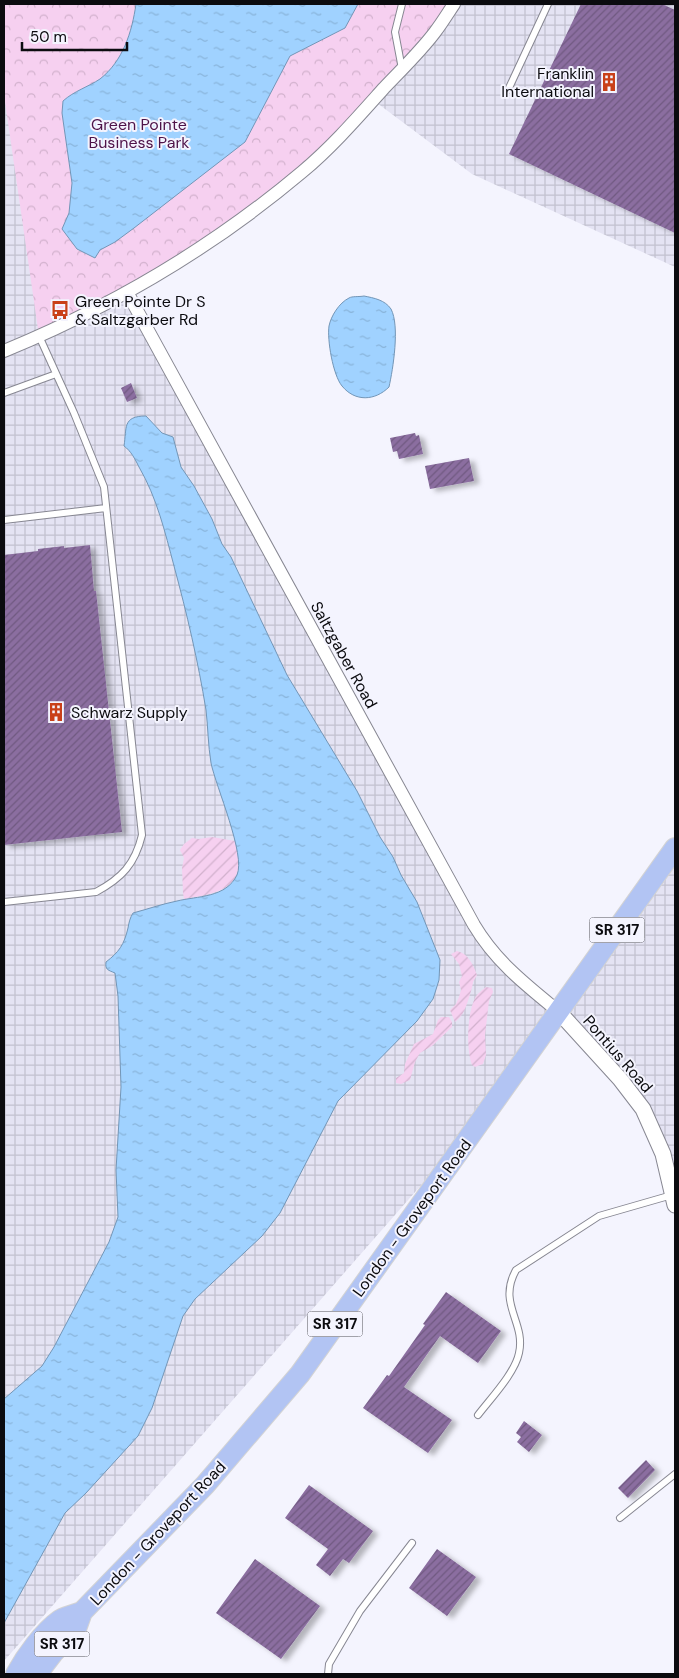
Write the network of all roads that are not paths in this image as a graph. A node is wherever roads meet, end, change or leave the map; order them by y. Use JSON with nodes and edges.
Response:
{"nodes":[{"id":1,"x":402,"y":4,"type":"edge"},
{"id":2,"x":454,"y":4,"type":"edge"},
{"id":3,"x":548,"y":4,"type":"edge"},
{"id":4,"x":402,"y":69,"type":"junction"},
{"id":5,"x":508,"y":90,"type":"dead end"},
{"id":6,"x":127,"y":292,"type":"junction"},
{"id":7,"x":39,"y":336,"type":"junction"},
{"id":8,"x":4,"y":351,"type":"edge"},
{"id":9,"x":56,"y":374,"type":"junction"},
{"id":10,"x":4,"y":393,"type":"edge"},
{"id":11,"x":106,"y":508,"type":"junction"},
{"id":12,"x":4,"y":520,"type":"edge"},
{"id":13,"x":675,"y":848,"type":"edge"},
{"id":14,"x":4,"y":902,"type":"edge"},
{"id":15,"x":559,"y":1012,"type":"junction"},
{"id":16,"x":674,"y":1200,"type":"edge"},
{"id":17,"x":478,"y":1415,"type":"dead end"},
{"id":18,"x":675,"y":1474,"type":"edge"},
{"id":19,"x":620,"y":1518,"type":"dead end"},
{"id":20,"x":412,"y":1543,"type":"dead end"},
{"id":21,"x":82,"y":1612,"type":"junction"},
{"id":22,"x":21,"y":1666,"type":"edge"},
{"id":23,"x":7,"y":1674,"type":"edge"},
{"id":24,"x":37,"y":1674,"type":"edge"},
{"id":25,"x":328,"y":1674,"type":"edge"}],
"edges":[{"from":1,"to":4,"type":"lane"},
{"from":2,"to":4,"type":"street"},
{"from":3,"to":5,"type":"lane"},
{"from":4,"to":6,"type":"street"},
{"from":6,"to":7,"type":"street"},
{"from":6,"to":15,"type":"street","name":"Saltzgaber Road"},
{"from":7,"to":8,"type":"street"},
{"from":7,"to":9,"type":"lane"},
{"from":9,"to":10,"type":"lane"},
{"from":9,"to":11,"type":"lane"},
{"from":11,"to":12,"type":"lane"},
{"from":11,"to":14,"type":"lane"},
{"from":13,"to":15,"type":"main road","name":"London - Groveport Road","number":"SR 317"},
{"from":15,"to":16,"type":"street","name":"Pontius Road"},
{"from":15,"to":21,"type":"main road","name":"London - Groveport Road","number":"SR 317"},
{"from":16,"to":17,"type":"lane"},
{"from":18,"to":19,"type":"lane"},
{"from":20,"to":25,"type":"lane"},
{"from":21,"to":22,"type":"main road","name":"London - Groveport Road","number":"SR 317"},
{"from":21,"to":24,"type":"main road","name":"London - Groveport Road","number":"SR 317"},
{"from":22,"to":23,"type":"main road","name":"London - Groveport Road"}]}
